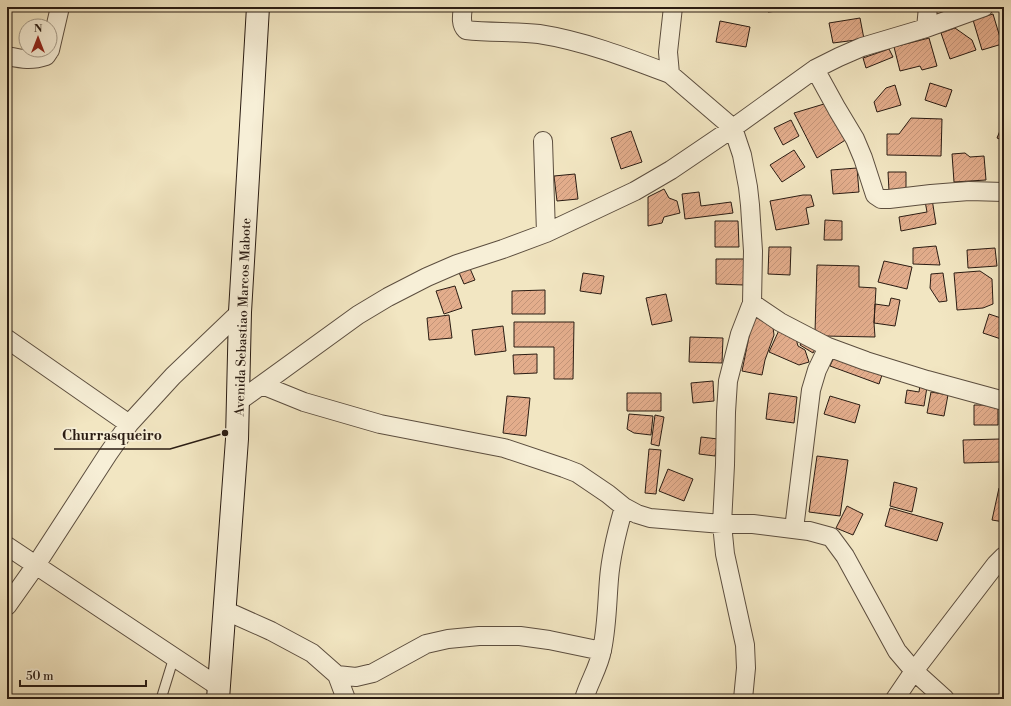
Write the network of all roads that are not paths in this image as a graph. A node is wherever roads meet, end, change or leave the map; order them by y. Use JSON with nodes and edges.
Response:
{"nodes":[{"id":1,"x":60,"y":7,"type":"edge"},
{"id":2,"x":258,"y":7,"type":"edge"},
{"id":3,"x":463,"y":7,"type":"edge"},
{"id":4,"x":673,"y":7,"type":"edge"},
{"id":5,"x":928,"y":7,"type":"edge"},
{"id":6,"x":984,"y":7,"type":"edge"},
{"id":7,"x":57,"y":18,"type":"edge"},
{"id":8,"x":926,"y":28,"type":"junction"},
{"id":9,"x":7,"y":56,"type":"edge"},
{"id":10,"x":41,"y":58,"type":"edge"},
{"id":11,"x":815,"y":69,"type":"junction"},
{"id":12,"x":670,"y":74,"type":"junction"},
{"id":13,"x":733,"y":128,"type":"junction"},
{"id":14,"x":544,"y":141,"type":"dead end"},
{"id":15,"x":1004,"y":192,"type":"edge"},
{"id":16,"x":546,"y":233,"type":"junction"},
{"id":17,"x":752,"y":303,"type":"junction"},
{"id":18,"x":240,"y":312,"type":"junction"},
{"id":19,"x":7,"y":339,"type":"edge"},
{"id":20,"x":828,"y":347,"type":"junction"},
{"id":21,"x":262,"y":384,"type":"junction"},
{"id":22,"x":1004,"y":401,"type":"edge"},
{"id":23,"x":238,"y":402,"type":"junction"},
{"id":24,"x":129,"y":424,"type":"junction"},
{"id":25,"x":624,"y":507,"type":"junction"},
{"id":26,"x":722,"y":524,"type":"junction"},
{"id":27,"x":794,"y":529,"type":"junction"},
{"id":28,"x":7,"y":546,"type":"edge"},
{"id":29,"x":1004,"y":556,"type":"edge"},
{"id":30,"x":36,"y":565,"type":"junction"},
{"id":31,"x":7,"y":606,"type":"edge"},
{"id":32,"x":224,"y":610,"type":"junction"},
{"id":33,"x":602,"y":651,"type":"junction"},
{"id":34,"x":174,"y":658,"type":"junction"},
{"id":35,"x":914,"y":671,"type":"junction"},
{"id":36,"x":337,"y":675,"type":"junction"},
{"id":37,"x":218,"y":693,"type":"edge"},
{"id":38,"x":161,"y":699,"type":"edge"},
{"id":39,"x":346,"y":699,"type":"edge"},
{"id":40,"x":584,"y":699,"type":"edge"},
{"id":41,"x":743,"y":699,"type":"edge"},
{"id":42,"x":895,"y":699,"type":"edge"},
{"id":43,"x":945,"y":699,"type":"edge"}],
"edges":[{"from":1,"to":7,"type":"street"},
{"from":2,"to":18,"type":"main road","name":"Avenida Sebastiao Marcos Mabote"},
{"from":3,"to":12,"type":"street"},
{"from":4,"to":12,"type":"street"},
{"from":5,"to":8,"type":"street"},
{"from":6,"to":8,"type":"street"},
{"from":8,"to":11,"type":"street"},
{"from":9,"to":10,"type":"street"},
{"from":11,"to":13,"type":"street"},
{"from":11,"to":15,"type":"street"},
{"from":12,"to":13,"type":"street"},
{"from":13,"to":16,"type":"street"},
{"from":13,"to":17,"type":"street"},
{"from":14,"to":16,"type":"street"},
{"from":16,"to":21,"type":"street"},
{"from":17,"to":20,"type":"street"},
{"from":17,"to":26,"type":"street"},
{"from":18,"to":23,"type":"main road","name":"Avenida Sebastiao Marcos Mabote"},
{"from":18,"to":24,"type":"street"},
{"from":19,"to":24,"type":"street"},
{"from":20,"to":22,"type":"street"},
{"from":20,"to":27,"type":"street"},
{"from":21,"to":23,"type":"street"},
{"from":21,"to":25,"type":"street"},
{"from":23,"to":32,"type":"main road","name":"Avenida Sebastiao Marcos Mabote"},
{"from":24,"to":30,"type":"street"},
{"from":25,"to":26,"type":"street"},
{"from":25,"to":33,"type":"street"},
{"from":26,"to":27,"type":"street"},
{"from":26,"to":41,"type":"street"},
{"from":27,"to":35,"type":"street"},
{"from":28,"to":30,"type":"street"},
{"from":29,"to":35,"type":"street"},
{"from":30,"to":31,"type":"street"},
{"from":30,"to":34,"type":"street"},
{"from":32,"to":36,"type":"street"},
{"from":32,"to":37,"type":"main road","name":"Avenida Sebastiao Marcos Mabote"},
{"from":33,"to":36,"type":"street"},
{"from":33,"to":40,"type":"street"},
{"from":34,"to":37,"type":"street"},
{"from":34,"to":38,"type":"lane"},
{"from":35,"to":42,"type":"street"},
{"from":35,"to":43,"type":"street"},
{"from":36,"to":39,"type":"street"}]}
